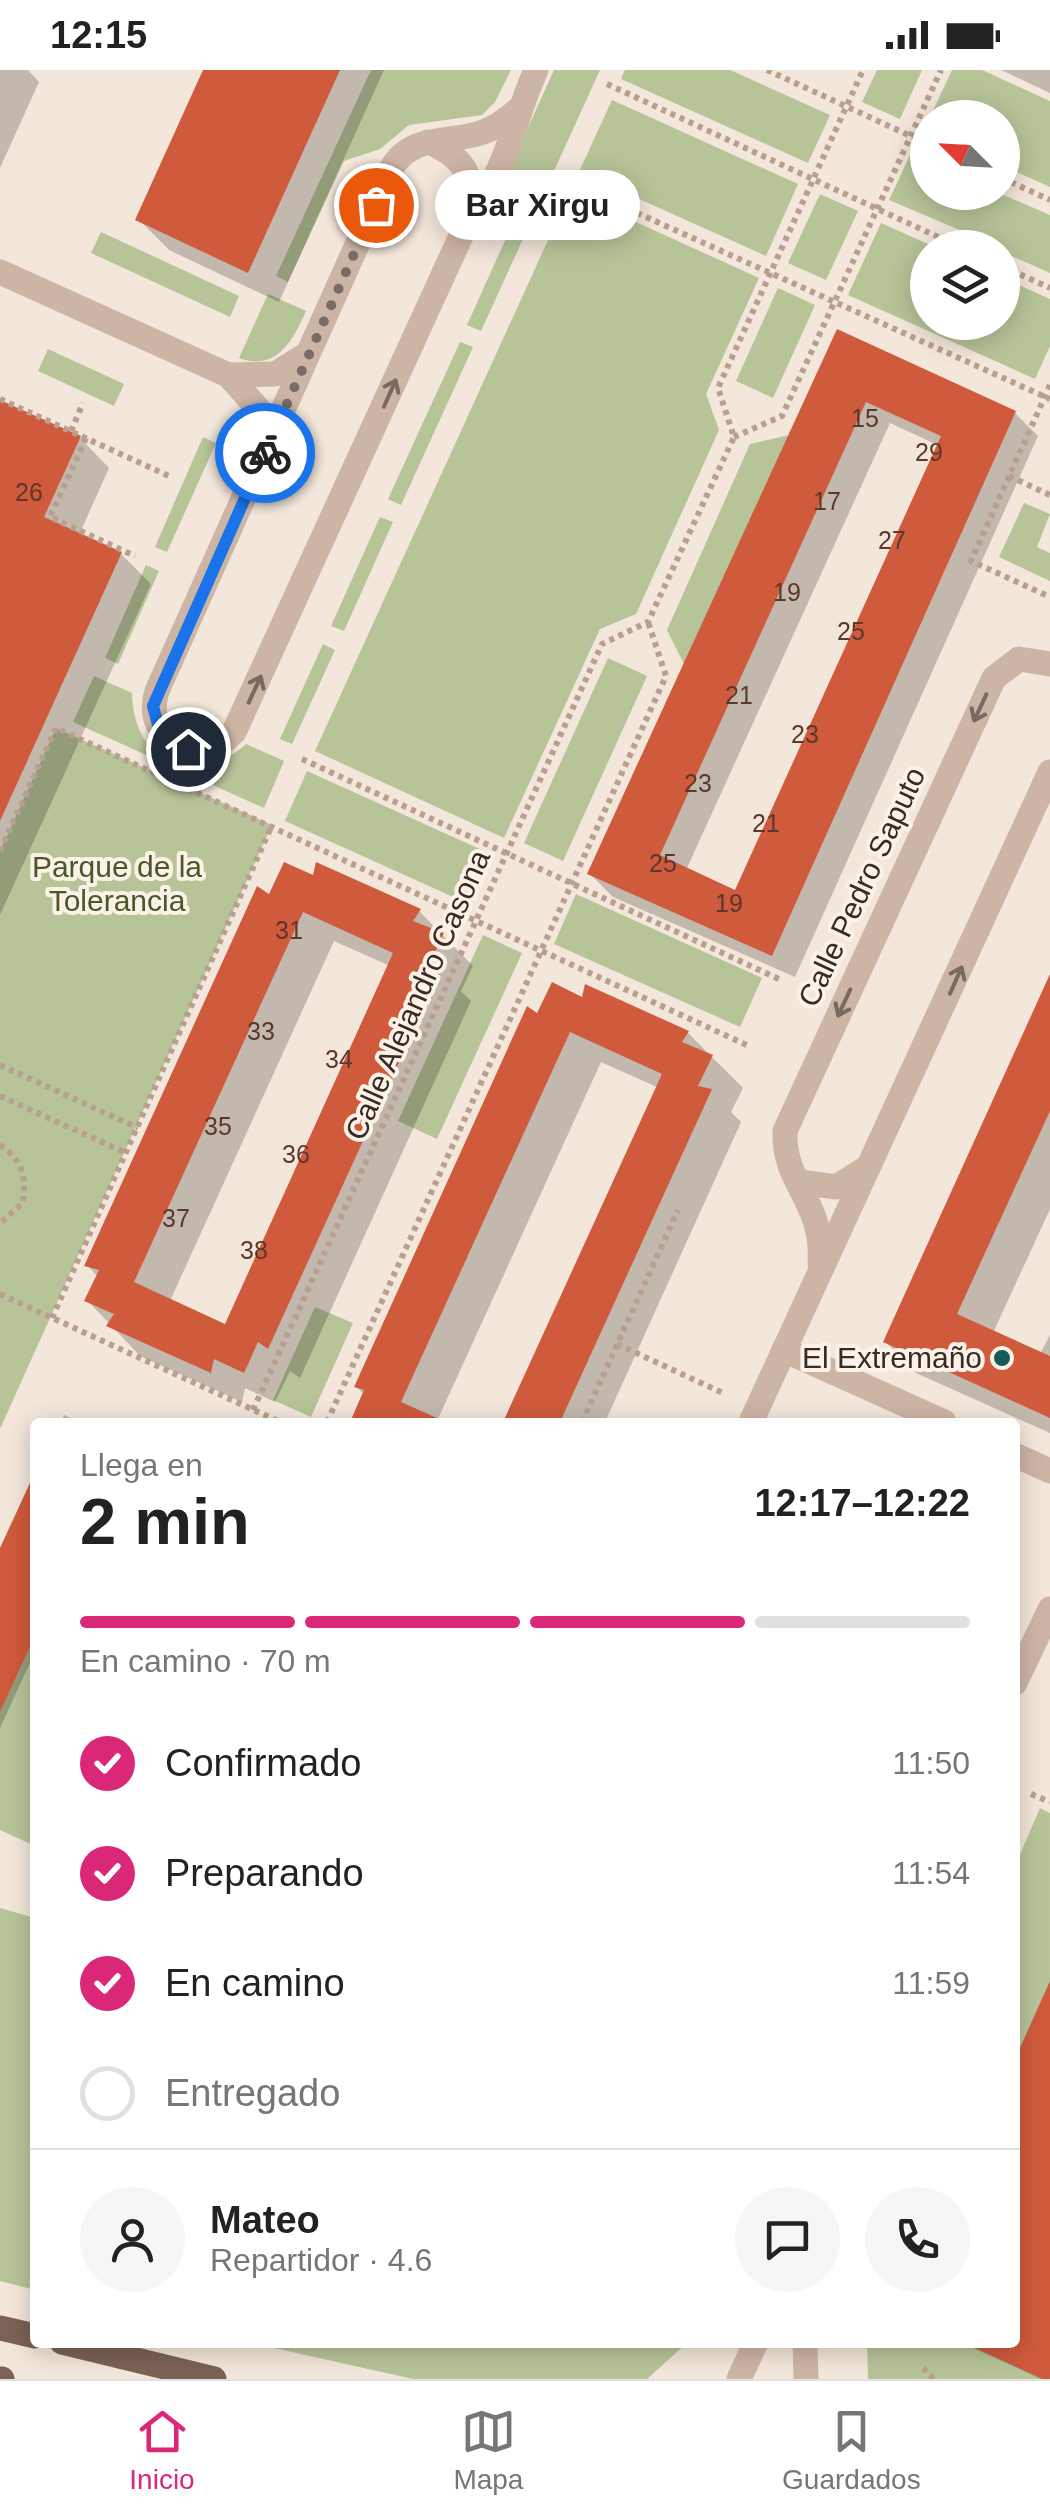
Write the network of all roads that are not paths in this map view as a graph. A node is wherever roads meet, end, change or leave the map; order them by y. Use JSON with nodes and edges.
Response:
{"nodes":[{"id":1,"x":536,"y":70,"type":"edge"},
{"id":2,"x":518,"y":110,"type":"junction"},
{"id":3,"x":428,"y":142,"type":"junction"},
{"id":4,"x":471,"y":214,"type":"junction"},
{"id":5,"x":0,"y":272,"type":"edge"},
{"id":6,"x":312,"y":347,"type":"junction"},
{"id":7,"x":228,"y":375,"type":"junction"},
{"id":8,"x":268,"y":443,"type":"junction"},
{"id":9,"x":1050,"y":664,"type":"edge"},
{"id":10,"x":1050,"y":772,"type":"edge"},
{"id":11,"x":872,"y":1164,"type":"junction"},
{"id":12,"x":800,"y":1182,"type":"junction"},
{"id":13,"x":819,"y":1274,"type":"junction"},
{"id":14,"x":784,"y":1350,"type":"junction"},
{"id":15,"x":754,"y":1418,"type":"edge"},
{"id":16,"x":935,"y":1418,"type":"edge"},
{"id":17,"x":1020,"y":1457,"type":"edge"},
{"id":18,"x":1050,"y":1471,"type":"edge"},
{"id":19,"x":1050,"y":1609,"type":"edge"},
{"id":20,"x":1020,"y":1672,"type":"edge"},
{"id":21,"x":0,"y":2328,"type":"edge"},
{"id":22,"x":30,"y":2335,"type":"edge"},
{"id":23,"x":87,"y":2348,"type":"edge"},
{"id":24,"x":753,"y":2348,"type":"edge"},
{"id":25,"x":805,"y":2348,"type":"edge"},
{"id":26,"x":214,"y":2379,"type":"edge"},
{"id":27,"x":739,"y":2379,"type":"edge"},
{"id":28,"x":806,"y":2379,"type":"edge"}],
"edges":[{"from":1,"to":2,"type":"street"},
{"from":2,"to":3,"type":"street"},
{"from":2,"to":4,"type":"street"},
{"from":3,"to":4,"type":"street"},
{"from":3,"to":6,"type":"street"},
{"from":8,"to":4,"type":"street","one_way":true},
{"from":5,"to":7,"type":"street"},
{"from":6,"to":7,"type":"street"},
{"from":6,"to":8,"type":"street"},
{"from":7,"to":8,"type":"street"},
{"from":9,"to":12,"type":"street","name":"Calle Pedro Saputo","one_way":true},
{"from":11,"to":10,"type":"street","name":"Calle Pedro Saputo","one_way":true},
{"from":11,"to":12,"type":"street"},
{"from":11,"to":13,"type":"street","name":"Calle Pedro Saputo"},
{"from":12,"to":13,"type":"street","name":"Calle Pedro Saputo"},
{"from":13,"to":14,"type":"street","name":"Calle Pedro Saputo"},
{"from":14,"to":15,"type":"street","name":"Calle Pedro Saputo"},
{"from":14,"to":16,"type":"street"},
{"from":17,"to":18,"type":"street"},
{"from":19,"to":20,"type":"street"},
{"from":21,"to":22,"type":"main road"},
{"from":23,"to":26,"type":"main road"},
{"from":24,"to":27,"type":"street"},
{"from":25,"to":28,"type":"street"}]}
